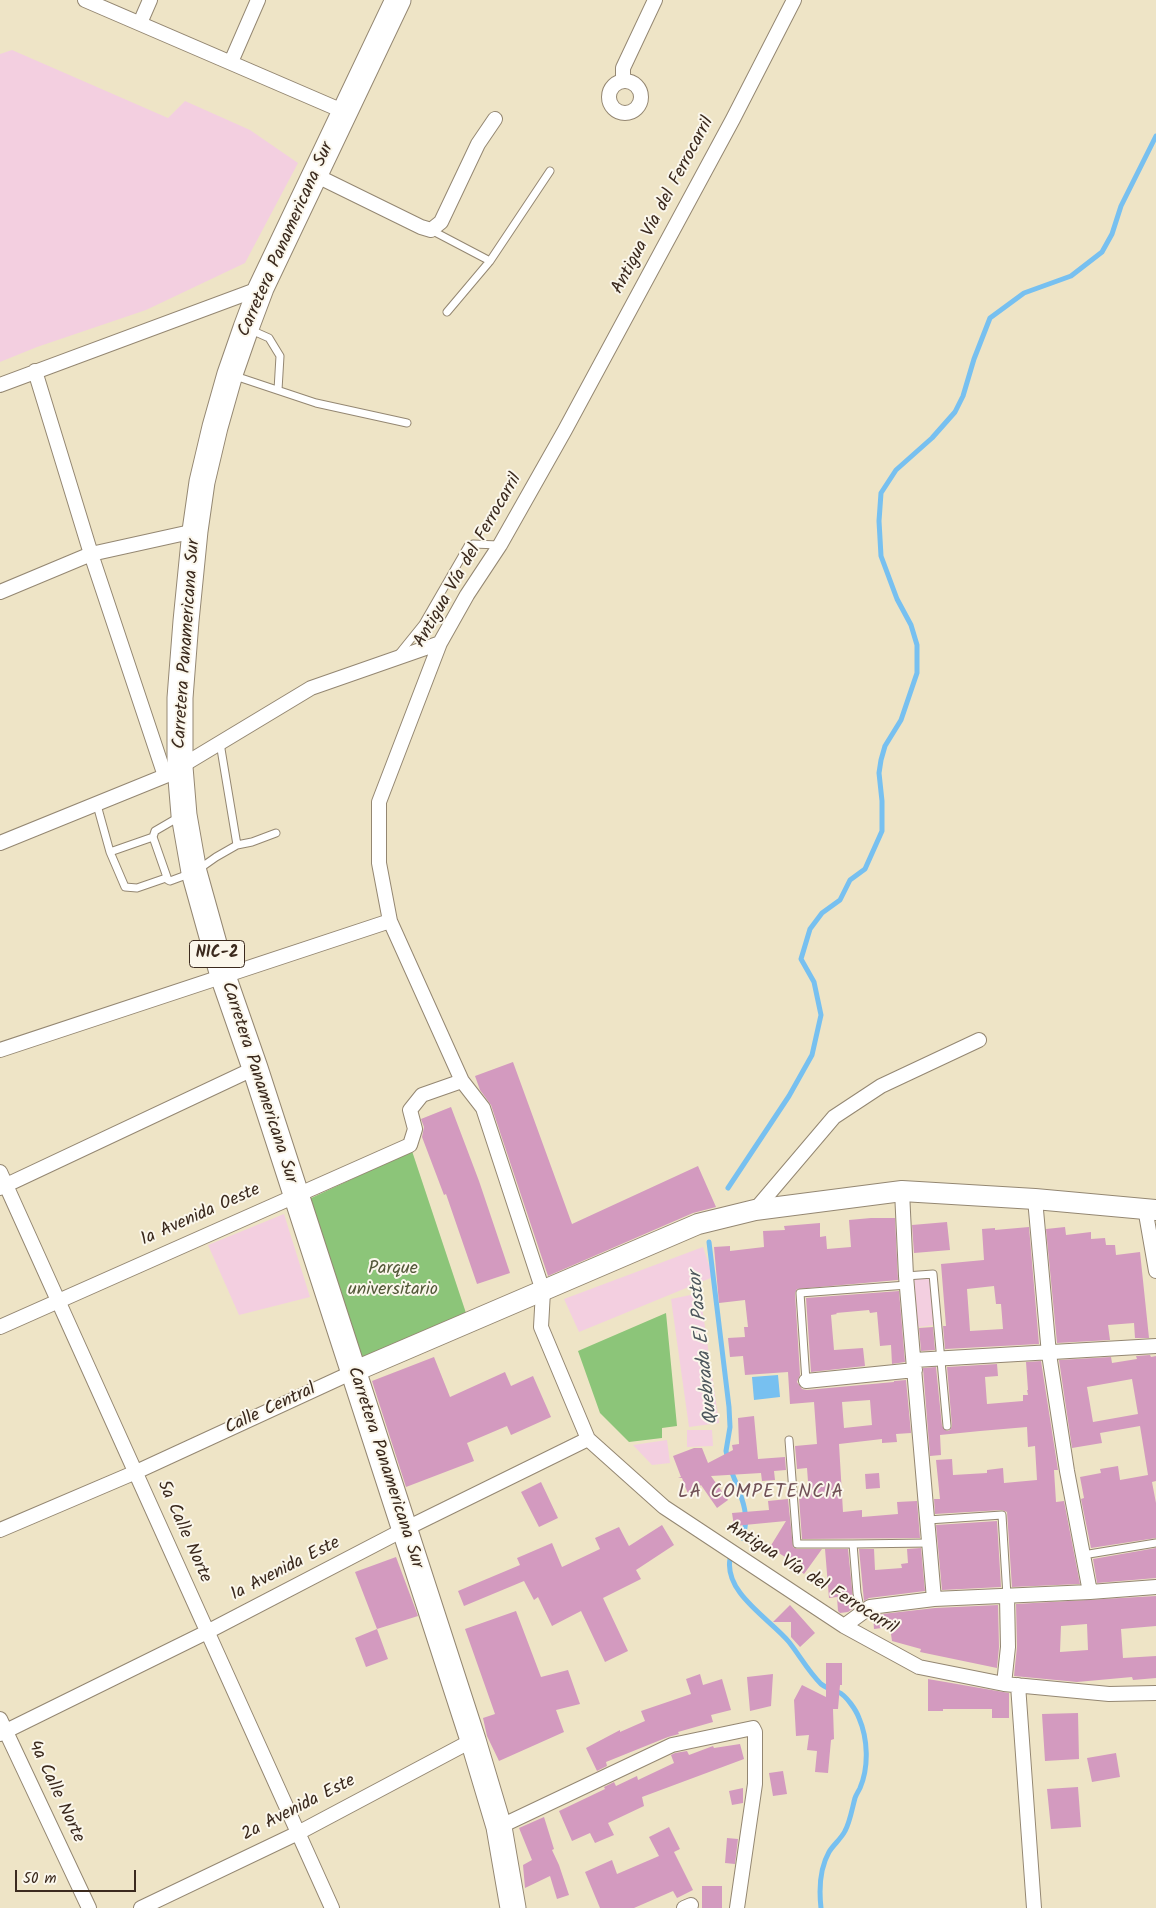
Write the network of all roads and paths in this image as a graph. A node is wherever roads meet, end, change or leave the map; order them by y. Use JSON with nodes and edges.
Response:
{"nodes":[{"id":1,"x":86,"y":0,"type":"edge"},
{"id":2,"x":150,"y":0,"type":"edge"},
{"id":3,"x":258,"y":0,"type":"edge"},
{"id":4,"x":398,"y":0,"type":"edge"},
{"id":5,"x":655,"y":0,"type":"edge"},
{"id":6,"x":794,"y":0,"type":"edge"},
{"id":7,"x":140,"y":23,"type":"junction"},
{"id":8,"x":231,"y":62,"type":"junction"},
{"id":9,"x":623,"y":80,"type":"dead end"},
{"id":10,"x":344,"y":112,"type":"junction"},
{"id":11,"x":495,"y":119,"type":"dead end"},
{"id":12,"x":550,"y":171,"type":"dead end"},
{"id":13,"x":315,"y":175,"type":"junction"},
{"id":14,"x":431,"y":230,"type":"junction"},
{"id":15,"x":490,"y":261,"type":"junction"},
{"id":16,"x":262,"y":288,"type":"junction"},
{"id":17,"x":447,"y":312,"type":"dead end"},
{"id":18,"x":246,"y":328,"type":"junction"},
{"id":19,"x":35,"y":371,"type":"junction"},
{"id":20,"x":230,"y":374,"type":"junction"},
{"id":21,"x":0,"y":385,"type":"edge"},
{"id":22,"x":278,"y":390,"type":"junction"},
{"id":23,"x":407,"y":423,"type":"dead end"},
{"id":24,"x":196,"y":531,"type":"junction"},
{"id":25,"x":500,"y":546,"type":"junction"},
{"id":26,"x":91,"y":554,"type":"junction"},
{"id":27,"x":0,"y":592,"type":"edge"},
{"id":28,"x":440,"y":644,"type":"junction"},
{"id":29,"x":395,"y":659,"type":"junction"},
{"id":30,"x":220,"y":743,"type":"junction"},
{"id":31,"x":172,"y":772,"type":"junction"},
{"id":32,"x":96,"y":805,"type":"junction"},
{"id":33,"x":184,"y":815,"type":"junction"},
{"id":34,"x":276,"y":833,"type":"dead end"},
{"id":35,"x":154,"y":837,"type":"junction"},
{"id":36,"x":0,"y":842,"type":"edge"},
{"id":37,"x":237,"y":845,"type":"junction"},
{"id":38,"x":110,"y":852,"type":"junction"},
{"id":39,"x":194,"y":872,"type":"junction"},
{"id":40,"x":166,"y":878,"type":"junction"},
{"id":41,"x":390,"y":921,"type":"junction"},
{"id":42,"x":223,"y":976,"type":"junction"},
{"id":43,"x":980,"y":1040,"type":"dead end"},
{"id":44,"x":0,"y":1050,"type":"edge"},
{"id":45,"x":255,"y":1068,"type":"junction"},
{"id":46,"x":462,"y":1081,"type":"junction"},
{"id":47,"x":0,"y":1172,"type":"edge"},
{"id":48,"x":3,"y":1186,"type":"edge"},
{"id":49,"x":902,"y":1191,"type":"junction"},
{"id":50,"x":296,"y":1195,"type":"junction"},
{"id":51,"x":1036,"y":1199,"type":"junction"},
{"id":52,"x":1151,"y":1209,"type":"edge"},
{"id":53,"x":756,"y":1210,"type":"junction"},
{"id":54,"x":1156,"y":1271,"type":"edge"},
{"id":55,"x":906,"y":1280,"type":"junction"},
{"id":56,"x":543,"y":1291,"type":"junction"},
{"id":57,"x":59,"y":1301,"type":"junction"},
{"id":58,"x":0,"y":1327,"type":"edge"},
{"id":59,"x":1156,"y":1346,"type":"edge"},
{"id":60,"x":1049,"y":1354,"type":"junction"},
{"id":61,"x":942,"y":1358,"type":"junction"},
{"id":62,"x":914,"y":1365,"type":"junction"},
{"id":63,"x":352,"y":1372,"type":"junction"},
{"id":64,"x":806,"y":1381,"type":"joint"},
{"id":65,"x":947,"y":1426,"type":"dead end"},
{"id":66,"x":588,"y":1439,"type":"junction"},
{"id":67,"x":789,"y":1440,"type":"dead end"},
{"id":68,"x":136,"y":1472,"type":"junction"},
{"id":69,"x":928,"y":1520,"type":"junction"},
{"id":70,"x":405,"y":1529,"type":"junction"},
{"id":71,"x":0,"y":1530,"type":"edge"},
{"id":72,"x":929,"y":1543,"type":"junction"},
{"id":73,"x":1156,"y":1543,"type":"edge"},
{"id":74,"x":853,"y":1544,"type":"junction"},
{"id":75,"x":1083,"y":1555,"type":"junction"},
{"id":76,"x":1156,"y":1587,"type":"edge"},
{"id":77,"x":1090,"y":1592,"type":"junction"},
{"id":78,"x":1006,"y":1596,"type":"junction"},
{"id":79,"x":934,"y":1599,"type":"junction"},
{"id":80,"x":861,"y":1613,"type":"junction"},
{"id":81,"x":844,"y":1626,"type":"junction"},
{"id":82,"x":207,"y":1632,"type":"junction"},
{"id":83,"x":1004,"y":1684,"type":"junction"},
{"id":84,"x":1018,"y":1685,"type":"junction"},
{"id":85,"x":1156,"y":1692,"type":"edge"},
{"id":86,"x":2,"y":1728,"type":"edge"},
{"id":87,"x":473,"y":1740,"type":"junction"},
{"id":88,"x":499,"y":1828,"type":"junction"},
{"id":89,"x":298,"y":1832,"type":"junction"},
{"id":90,"x":89,"y":1908,"type":"edge"},
{"id":91,"x":141,"y":1908,"type":"edge"},
{"id":92,"x":332,"y":1908,"type":"edge"},
{"id":93,"x":513,"y":1908,"type":"edge"},
{"id":94,"x":737,"y":1908,"type":"edge"},
{"id":95,"x":1034,"y":1908,"type":"edge"}],
"edges":[{"from":1,"to":7,"type":"street"},
{"from":2,"to":7,"type":"street"},
{"from":3,"to":8,"type":"street"},
{"from":4,"to":10,"type":"highway","name":"Carretera Panamericana Sur","number":"NIC-2"},
{"from":5,"to":9,"type":"street"},
{"from":6,"to":25,"type":"street","name":"Antigua Vía del Ferrocarril"},
{"from":7,"to":8,"type":"street"},
{"from":8,"to":10,"type":"street"},
{"from":10,"to":13,"type":"highway","name":"Carretera Panamericana Sur","number":"NIC-2"},
{"from":11,"to":14,"type":"street"},
{"from":12,"to":15,"type":"lane"},
{"from":13,"to":14,"type":"street"},
{"from":13,"to":16,"type":"highway","name":"Carretera Panamericana Sur","number":"NIC-2"},
{"from":14,"to":15,"type":"lane"},
{"from":15,"to":17,"type":"lane"},
{"from":16,"to":18,"type":"highway","name":"Carretera Panamericana Sur","number":"NIC-2"},
{"from":16,"to":19,"type":"street"},
{"from":18,"to":20,"type":"highway","name":"Carretera Panamericana Sur","number":"NIC-2"},
{"from":18,"to":22,"type":"lane"},
{"from":19,"to":21,"type":"street"},
{"from":19,"to":26,"type":"street"},
{"from":20,"to":22,"type":"lane"},
{"from":20,"to":24,"type":"highway","name":"Carretera Panamericana Sur","number":"NIC-2"},
{"from":22,"to":23,"type":"lane"},
{"from":24,"to":26,"type":"street"},
{"from":24,"to":31,"type":"highway","name":"Carretera Panamericana Sur","number":"NIC-2"},
{"from":25,"to":28,"type":"street","name":"Antigua Vía del Ferrocarril"},
{"from":25,"to":29,"type":"lane"},
{"from":26,"to":27,"type":"street"},
{"from":26,"to":31,"type":"street"},
{"from":28,"to":29,"type":"street"},
{"from":28,"to":41,"type":"street","name":"Antigua Vía del Ferrocarril"},
{"from":29,"to":30,"type":"street"},
{"from":30,"to":31,"type":"street"},
{"from":30,"to":37,"type":"lane"},
{"from":31,"to":32,"type":"street"},
{"from":31,"to":33,"type":"highway","name":"Carretera Panamericana Sur","number":"NIC-2"},
{"from":32,"to":36,"type":"street"},
{"from":32,"to":38,"type":"lane"},
{"from":33,"to":35,"type":"lane"},
{"from":33,"to":39,"type":"highway","name":"Carretera Panamericana Sur","number":"NIC-2"},
{"from":34,"to":37,"type":"lane"},
{"from":35,"to":38,"type":"lane"},
{"from":35,"to":40,"type":"lane"},
{"from":37,"to":39,"type":"lane"},
{"from":38,"to":40,"type":"lane"},
{"from":39,"to":40,"type":"lane"},
{"from":39,"to":42,"type":"highway","name":"Carretera Panamericana Sur","number":"NIC-2"},
{"from":41,"to":42,"type":"street"},
{"from":41,"to":46,"type":"street","name":"Antigua Vía del Ferrocarril"},
{"from":42,"to":44,"type":"street"},
{"from":42,"to":45,"type":"highway","name":"Carretera Panamericana Sur","number":"NIC-2"},
{"from":43,"to":53,"type":"street"},
{"from":45,"to":48,"type":"street"},
{"from":45,"to":50,"type":"highway","name":"Carretera Panamericana Sur","number":"NIC-2"},
{"from":46,"to":50,"type":"street","name":"1a Avenida Oeste"},
{"from":46,"to":56,"type":"street","name":"Antigua Vía del Ferrocarril"},
{"from":47,"to":48,"type":"street","name":"5a Calle Norte"},
{"from":48,"to":57,"type":"street","name":"5a Calle Norte"},
{"from":49,"to":51,"type":"main road","name":"Calle Central"},
{"from":49,"to":53,"type":"main road","name":"Calle Central"},
{"from":49,"to":55,"type":"street"},
{"from":50,"to":57,"type":"street","name":"1a Avenida Oeste"},
{"from":50,"to":63,"type":"highway","name":"Carretera Panamericana Sur","number":"NIC-2"},
{"from":51,"to":52,"type":"main road","name":"Calle Central"},
{"from":51,"to":60,"type":"street"},
{"from":52,"to":54,"type":"street"},
{"from":53,"to":56,"type":"main road","name":"Calle Central"},
{"from":55,"to":61,"type":"lane"},
{"from":55,"to":62,"type":"street"},
{"from":55,"to":64,"type":"lane"},
{"from":56,"to":63,"type":"main road","name":"Calle Central"},
{"from":56,"to":66,"type":"street","name":"Antigua Vía del Ferrocarril"},
{"from":57,"to":58,"type":"street","name":"1a Avenida Oeste"},
{"from":57,"to":68,"type":"street","name":"5a Calle Norte"},
{"from":59,"to":60,"type":"street"},
{"from":60,"to":61,"type":"street"},
{"from":60,"to":75,"type":"street"},
{"from":61,"to":62,"type":"street"},
{"from":61,"to":65,"type":"lane"},
{"from":62,"to":64,"type":"street"},
{"from":62,"to":69,"type":"street"},
{"from":63,"to":68,"type":"street","name":"Calle Central"},
{"from":63,"to":70,"type":"highway","name":"Carretera Panamericana Sur","number":"NIC-2"},
{"from":66,"to":70,"type":"street","name":"1a Avenida Este"},
{"from":66,"to":81,"type":"street","name":"Antigua Vía del Ferrocarril"},
{"from":67,"to":74,"type":"lane"},
{"from":68,"to":71,"type":"street","name":"Calle Central"},
{"from":68,"to":82,"type":"street","name":"5a Calle Norte"},
{"from":69,"to":72,"type":"street"},
{"from":69,"to":78,"type":"lane"},
{"from":70,"to":82,"type":"street","name":"1a Avenida Este"},
{"from":70,"to":87,"type":"highway","name":"Carretera Panamericana Sur","number":"NIC-2"},
{"from":72,"to":74,"type":"lane"},
{"from":72,"to":79,"type":"street"},
{"from":73,"to":75,"type":"lane"},
{"from":74,"to":80,"type":"lane"},
{"from":75,"to":77,"type":"street"},
{"from":76,"to":77,"type":"street"},
{"from":77,"to":78,"type":"street"},
{"from":78,"to":79,"type":"street"},
{"from":78,"to":83,"type":"street"},
{"from":79,"to":80,"type":"street"},
{"from":80,"to":81,"type":"street"},
{"from":81,"to":83,"type":"street","name":"Antigua Vía del Ferrocarril"},
{"from":82,"to":86,"type":"street","name":"1a Avenida Este"},
{"from":82,"to":89,"type":"street","name":"5a Calle Norte"},
{"from":83,"to":84,"type":"street","name":"Antigua Vía del Ferrocarril"},
{"from":84,"to":85,"type":"street","name":"Antigua Vía del Ferrocarril"},
{"from":84,"to":95,"type":"street"},
{"from":86,"to":90,"type":"street","name":"4a Calle Norte"},
{"from":87,"to":88,"type":"highway","name":"Carretera Panamericana Sur","number":"NIC-2"},
{"from":87,"to":89,"type":"street","name":"2a Avenida Este"},
{"from":88,"to":93,"type":"highway","name":"Carretera Panamericana Sur","number":"NIC-2"},
{"from":88,"to":94,"type":"street"},
{"from":89,"to":91,"type":"street","name":"2a Avenida Este"},
{"from":89,"to":92,"type":"street","name":"5a Calle Norte"}]}
